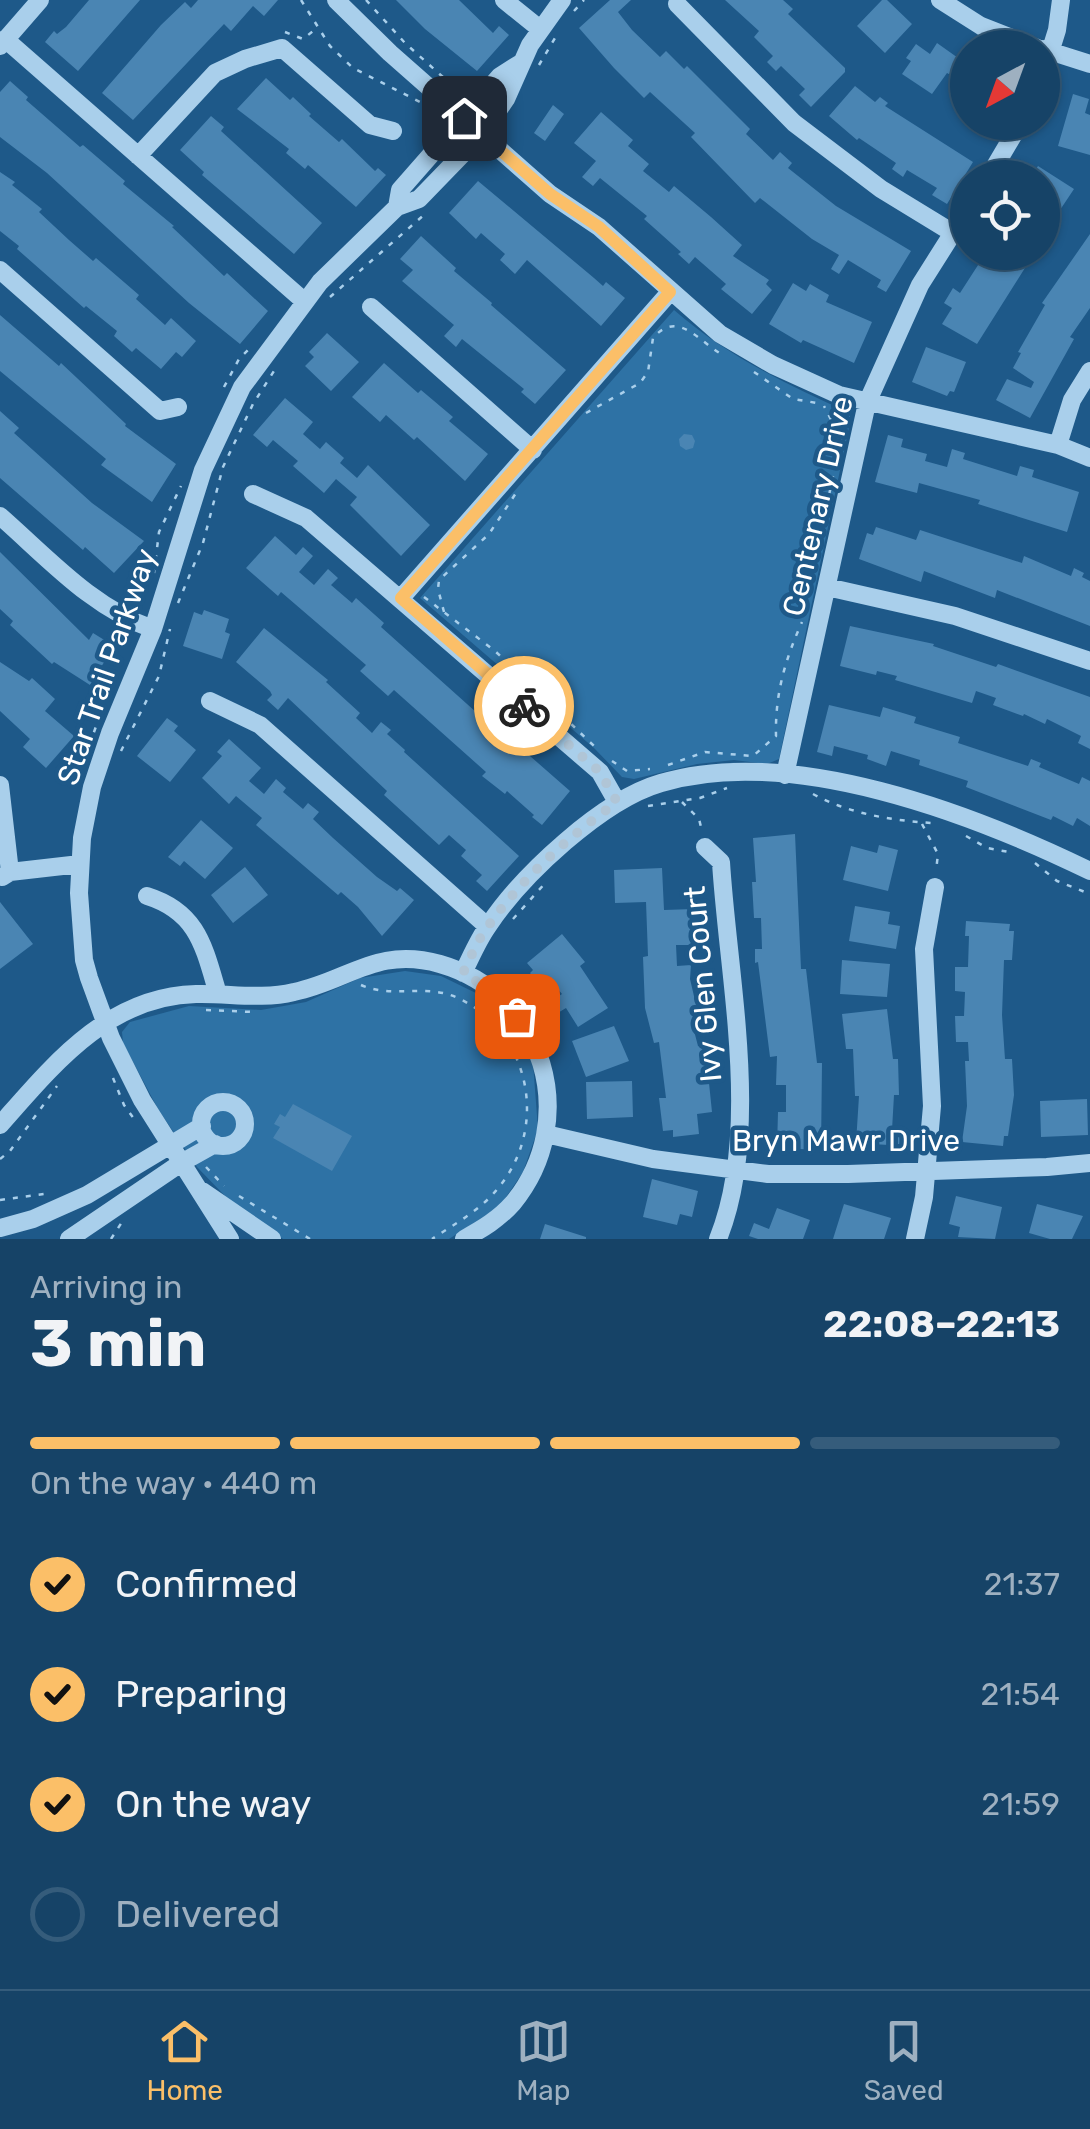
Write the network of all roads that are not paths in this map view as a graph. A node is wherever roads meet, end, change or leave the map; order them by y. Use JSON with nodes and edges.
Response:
{"nodes":[{"id":1,"x":40,"y":0,"type":"edge"},
{"id":2,"x":336,"y":0,"type":"edge"},
{"id":3,"x":504,"y":0,"type":"edge"},
{"id":4,"x":940,"y":0,"type":"edge"},
{"id":5,"x":1061,"y":0,"type":"edge"},
{"id":6,"x":676,"y":4,"type":"dead end"},
{"id":7,"x":565,"y":8,"type":"edge"},
{"id":8,"x":540,"y":29,"type":"junction"},
{"id":9,"x":992,"y":30,"type":"edge"},
{"id":10,"x":1050,"y":30,"type":"edge"},
{"id":11,"x":2,"y":42,"type":"edge"},
{"id":12,"x":1060,"y":54,"type":"edge"},
{"id":13,"x":1090,"y":64,"type":"edge"},
{"id":14,"x":526,"y":70,"type":"junction"},
{"id":15,"x":464,"y":118,"type":"junction"},
{"id":16,"x":393,"y":131,"type":"dead end"},
{"id":17,"x":482,"y":134,"type":"junction"},
{"id":18,"x":138,"y":156,"type":"junction"},
{"id":19,"x":397,"y":207,"type":"junction"},
{"id":20,"x":950,"y":232,"type":"edge"},
{"id":21,"x":950,"y":236,"type":"edge"},
{"id":22,"x":0,"y":270,"type":"edge"},
{"id":23,"x":670,"y":292,"type":"junction"},
{"id":24,"x":304,"y":301,"type":"junction"},
{"id":25,"x":371,"y":307,"type":"dead end"},
{"id":26,"x":1090,"y":370,"type":"edge"},
{"id":27,"x":867,"y":403,"type":"junction"},
{"id":28,"x":178,"y":407,"type":"dead end"},
{"id":29,"x":1058,"y":445,"type":"junction"},
{"id":30,"x":533,"y":450,"type":"junction"},
{"id":31,"x":1090,"y":458,"type":"edge"},
{"id":32,"x":253,"y":494,"type":"dead end"},
{"id":33,"x":0,"y":516,"type":"edge"},
{"id":34,"x":819,"y":583,"type":"junction"},
{"id":35,"x":401,"y":598,"type":"junction"},
{"id":36,"x":153,"y":629,"type":"junction"},
{"id":37,"x":1090,"y":662,"type":"edge"},
{"id":38,"x":210,"y":701,"type":"dead end"},
{"id":39,"x":785,"y":775,"type":"junction"},
{"id":40,"x":0,"y":786,"type":"edge"},
{"id":41,"x":617,"y":802,"type":"junction"},
{"id":42,"x":706,"y":847,"type":"road end"},
{"id":43,"x":80,"y":864,"type":"junction"},
{"id":44,"x":1090,"y":872,"type":"edge"},
{"id":45,"x":5,"y":875,"type":"edge"},
{"id":46,"x":935,"y":887,"type":"road end"},
{"id":47,"x":147,"y":896,"type":"dead end"},
{"id":48,"x":488,"y":926,"type":"junction"},
{"id":49,"x":463,"y":973,"type":"junction"},
{"id":50,"x":218,"y":994,"type":"junction"},
{"id":51,"x":104,"y":1022,"type":"junction"},
{"id":52,"x":0,"y":1125,"type":"edge"},
{"id":53,"x":202,"y":1126,"type":"junction"},
{"id":54,"x":546,"y":1134,"type":"junction"},
{"id":55,"x":168,"y":1144,"type":"junction"},
{"id":56,"x":215,"y":1144,"type":"junction"},
{"id":57,"x":188,"y":1159,"type":"junction"},
{"id":58,"x":1090,"y":1162,"type":"edge"},
{"id":59,"x":735,"y":1170,"type":"junction"},
{"id":60,"x":927,"y":1170,"type":"junction"},
{"id":61,"x":197,"y":1188,"type":"junction"},
{"id":62,"x":0,"y":1228,"type":"edge"},
{"id":63,"x":69,"y":1239,"type":"edge"},
{"id":64,"x":230,"y":1239,"type":"edge"},
{"id":65,"x":272,"y":1239,"type":"edge"},
{"id":66,"x":464,"y":1239,"type":"edge"},
{"id":67,"x":718,"y":1239,"type":"edge"},
{"id":68,"x":914,"y":1239,"type":"edge"}],
"edges":[{"from":1,"to":11,"type":"street"},
{"from":2,"to":15,"type":"street"},
{"from":3,"to":8,"type":"street"},
{"from":4,"to":9,"type":"street"},
{"from":5,"to":10,"type":"street"},
{"from":6,"to":20,"type":"street"},
{"from":7,"to":8,"type":"street","name":"Star Trail Parkway"},
{"from":8,"to":14,"type":"street","name":"Star Trail Parkway"},
{"from":11,"to":18,"type":"street"},
{"from":12,"to":13,"type":"street"},
{"from":14,"to":15,"type":"street","name":"Star Trail Parkway"},
{"from":14,"to":17,"type":"street","name":"Star Trail Parkway"},
{"from":15,"to":17,"type":"street"},
{"from":15,"to":19,"type":"street","name":"Star Trail Parkway"},
{"from":16,"to":18,"type":"street"},
{"from":17,"to":19,"type":"street","name":"Star Trail Parkway"},
{"from":17,"to":23,"type":"street"},
{"from":18,"to":24,"type":"street"},
{"from":19,"to":24,"type":"street","name":"Star Trail Parkway"},
{"from":21,"to":27,"type":"street","name":"Centenary Drive"},
{"from":22,"to":28,"type":"street"},
{"from":23,"to":27,"type":"street"},
{"from":23,"to":30,"type":"street"},
{"from":24,"to":36,"type":"street","name":"Star Trail Parkway"},
{"from":25,"to":30,"type":"street"},
{"from":26,"to":29,"type":"street"},
{"from":27,"to":29,"type":"street"},
{"from":27,"to":34,"type":"street","name":"Centenary Drive"},
{"from":29,"to":31,"type":"street"},
{"from":30,"to":35,"type":"street"},
{"from":32,"to":35,"type":"street"},
{"from":33,"to":36,"type":"street"},
{"from":34,"to":37,"type":"street"},
{"from":34,"to":39,"type":"street","name":"Centenary Drive"},
{"from":35,"to":41,"type":"street"},
{"from":36,"to":43,"type":"street","name":"Star Trail Parkway"},
{"from":38,"to":48,"type":"street"},
{"from":39,"to":41,"type":"street"},
{"from":39,"to":44,"type":"street"},
{"from":40,"to":45,"type":"street"},
{"from":41,"to":48,"type":"street"},
{"from":42,"to":59,"type":"street","name":"Ivy Glen Court"},
{"from":43,"to":45,"type":"street"},
{"from":43,"to":51,"type":"street","name":"Star Trail Parkway"},
{"from":46,"to":60,"type":"street"},
{"from":47,"to":50,"type":"street"},
{"from":48,"to":49,"type":"street"},
{"from":49,"to":50,"type":"street"},
{"from":49,"to":54,"type":"street"},
{"from":50,"to":51,"type":"street"},
{"from":51,"to":52,"type":"street"},
{"from":51,"to":55,"type":"street","name":"Star Trail Parkway"},
{"from":53,"to":55,"type":"street"},
{"from":53,"to":56,"type":"street"},
{"from":53,"to":56,"type":"street"},
{"from":54,"to":59,"type":"street","name":"Bryn Mawr Drive"},
{"from":54,"to":66,"type":"street"},
{"from":55,"to":57,"type":"street","name":"Star Trail Parkway"},
{"from":55,"to":62,"type":"street"},
{"from":56,"to":57,"type":"street"},
{"from":57,"to":61,"type":"street","name":"Star Trail Parkway"},
{"from":57,"to":63,"type":"street"},
{"from":58,"to":60,"type":"street","name":"Bryn Mawr Drive"},
{"from":59,"to":60,"type":"street","name":"Bryn Mawr Drive"},
{"from":59,"to":67,"type":"street","name":"Ivy Glen Court"},
{"from":60,"to":68,"type":"street"},
{"from":61,"to":64,"type":"street","name":"Star Trail Parkway"},
{"from":61,"to":65,"type":"street","name":"Star Trail Parkway"}]}
